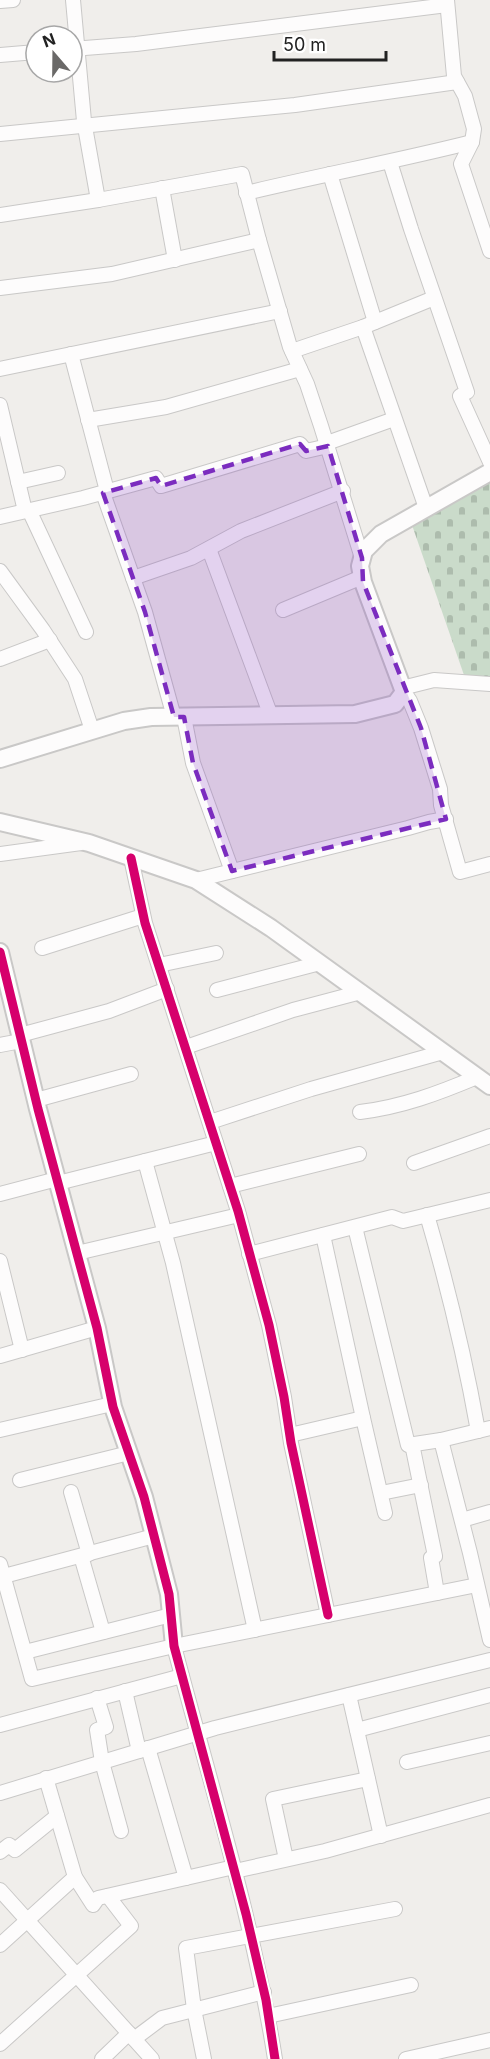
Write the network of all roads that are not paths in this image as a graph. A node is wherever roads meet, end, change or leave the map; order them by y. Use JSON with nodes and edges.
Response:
{"nodes":[{"id":1,"x":13,"y":0,"type":"edge"},
{"id":2,"x":73,"y":0,"type":"edge"},
{"id":3,"x":0,"y":1,"type":"edge"},
{"id":4,"x":447,"y":3,"type":"edge"},
{"id":5,"x":73,"y":24,"type":"edge"},
{"id":6,"x":84,"y":48,"type":"edge"},
{"id":7,"x":24,"y":53,"type":"edge"},
{"id":8,"x":0,"y":55,"type":"edge"},
{"id":9,"x":457,"y":82,"type":"junction"},
{"id":10,"x":79,"y":84,"type":"edge"},
{"id":11,"x":85,"y":125,"type":"junction"},
{"id":12,"x":0,"y":134,"type":"edge"},
{"id":13,"x":472,"y":142,"type":"junction"},
{"id":14,"x":390,"y":162,"type":"junction"},
{"id":15,"x":330,"y":174,"type":"junction"},
{"id":16,"x":162,"y":188,"type":"junction"},
{"id":17,"x":246,"y":193,"type":"junction"},
{"id":18,"x":98,"y":200,"type":"junction"},
{"id":19,"x":0,"y":215,"type":"edge"},
{"id":20,"x":259,"y":240,"type":"junction"},
{"id":21,"x":490,"y":251,"type":"edge"},
{"id":22,"x":175,"y":260,"type":"junction"},
{"id":23,"x":0,"y":288,"type":"edge"},
{"id":24,"x":434,"y":298,"type":"junction"},
{"id":25,"x":280,"y":311,"type":"junction"},
{"id":26,"x":369,"y":325,"type":"junction"},
{"id":27,"x":292,"y":351,"type":"junction"},
{"id":28,"x":71,"y":354,"type":"junction"},
{"id":29,"x":0,"y":369,"type":"edge"},
{"id":30,"x":300,"y":369,"type":"junction"},
{"id":31,"x":0,"y":405,"type":"edge"},
{"id":32,"x":394,"y":419,"type":"junction"},
{"id":33,"x":88,"y":420,"type":"junction"},
{"id":34,"x":328,"y":445,"type":"junction"},
{"id":35,"x":490,"y":462,"type":"edge"},
{"id":36,"x":58,"y":472,"type":"dead end"},
{"id":37,"x":490,"y":472,"type":"edge"},
{"id":38,"x":18,"y":483,"type":"junction"},
{"id":39,"x":343,"y":491,"type":"junction"},
{"id":40,"x":105,"y":492,"type":"junction"},
{"id":41,"x":426,"y":508,"type":"junction"},
{"id":42,"x":27,"y":510,"type":"junction"},
{"id":43,"x":0,"y":517,"type":"edge"},
{"id":44,"x":209,"y":549,"type":"junction"},
{"id":45,"x":362,"y":558,"type":"junction"},
{"id":46,"x":0,"y":571,"type":"edge"},
{"id":47,"x":362,"y":577,"type":"junction"},
{"id":48,"x":133,"y":578,"type":"junction"},
{"id":49,"x":283,"y":610,"type":"dead end"},
{"id":50,"x":86,"y":632,"type":"dead end"},
{"id":51,"x":50,"y":640,"type":"junction"},
{"id":52,"x":0,"y":659,"type":"edge"},
{"id":53,"x":490,"y":684,"type":"edge"},
{"id":54,"x":403,"y":690,"type":"junction"},
{"id":55,"x":271,"y":716,"type":"junction"},
{"id":56,"x":179,"y":717,"type":"junction"},
{"id":57,"x":92,"y":730,"type":"junction"},
{"id":58,"x":0,"y":759,"type":"edge"},
{"id":59,"x":446,"y":819,"type":"junction"},
{"id":60,"x":0,"y":822,"type":"edge"},
{"id":61,"x":85,"y":843,"type":"junction"},
{"id":62,"x":0,"y":854,"type":"edge"},
{"id":63,"x":131,"y":858,"type":"junction"},
{"id":64,"x":490,"y":864,"type":"edge"},
{"id":65,"x":232,"y":872,"type":"junction"},
{"id":66,"x":196,"y":880,"type":"junction"},
{"id":67,"x":143,"y":916,"type":"junction"},
{"id":68,"x":42,"y":948,"type":"dead end"},
{"id":69,"x":0,"y":952,"type":"edge"},
{"id":70,"x":216,"y":953,"type":"dead end"},
{"id":71,"x":320,"y":963,"type":"junction"},
{"id":72,"x":159,"y":965,"type":"junction"},
{"id":73,"x":167,"y":988,"type":"junction"},
{"id":74,"x":217,"y":990,"type":"dead end"},
{"id":75,"x":361,"y":992,"type":"junction"},
{"id":76,"x":21,"y":1038,"type":"junction"},
{"id":77,"x":0,"y":1045,"type":"edge"},
{"id":78,"x":186,"y":1047,"type":"junction"},
{"id":79,"x":443,"y":1052,"type":"junction"},
{"id":80,"x":130,"y":1074,"type":"dead end"},
{"id":81,"x":484,"y":1082,"type":"edge"},
{"id":82,"x":36,"y":1100,"type":"junction"},
{"id":83,"x":360,"y":1112,"type":"dead end"},
{"id":84,"x":210,"y":1122,"type":"junction"},
{"id":85,"x":490,"y":1136,"type":"edge"},
{"id":86,"x":216,"y":1143,"type":"junction"},
{"id":87,"x":359,"y":1154,"type":"dead end"},
{"id":88,"x":145,"y":1161,"type":"junction"},
{"id":89,"x":414,"y":1163,"type":"dead end"},
{"id":90,"x":58,"y":1181,"type":"junction"},
{"id":91,"x":230,"y":1186,"type":"junction"},
{"id":92,"x":0,"y":1194,"type":"edge"},
{"id":93,"x":490,"y":1200,"type":"edge"},
{"id":94,"x":239,"y":1215,"type":"junction"},
{"id":95,"x":427,"y":1215,"type":"junction"},
{"id":96,"x":355,"y":1227,"type":"junction"},
{"id":97,"x":165,"y":1233,"type":"junction"},
{"id":98,"x":323,"y":1235,"type":"junction"},
{"id":99,"x":77,"y":1253,"type":"junction"},
{"id":100,"x":249,"y":1254,"type":"junction"},
{"id":101,"x":0,"y":1261,"type":"edge"},
{"id":102,"x":97,"y":1328,"type":"junction"},
{"id":103,"x":22,"y":1350,"type":"junction"},
{"id":104,"x":0,"y":1356,"type":"edge"},
{"id":105,"x":112,"y":1404,"type":"junction"},
{"id":106,"x":363,"y":1418,"type":"junction"},
{"id":107,"x":484,"y":1429,"type":"edge"},
{"id":108,"x":0,"y":1430,"type":"edge"},
{"id":109,"x":290,"y":1435,"type":"junction"},
{"id":110,"x":441,"y":1440,"type":"junction"},
{"id":111,"x":412,"y":1444,"type":"junction"},
{"id":112,"x":129,"y":1453,"type":"junction"},
{"id":113,"x":20,"y":1480,"type":"dead end"},
{"id":114,"x":421,"y":1485,"type":"junction"},
{"id":115,"x":71,"y":1492,"type":"dead end"},
{"id":116,"x":381,"y":1493,"type":"junction"},
{"id":117,"x":490,"y":1512,"type":"edge"},
{"id":118,"x":385,"y":1513,"type":"dead end"},
{"id":119,"x":462,"y":1520,"type":"junction"},
{"id":120,"x":154,"y":1536,"type":"junction"},
{"id":121,"x":85,"y":1555,"type":"junction"},
{"id":122,"x":2,"y":1571,"type":"edge"},
{"id":123,"x":477,"y":1585,"type":"junction"},
{"id":124,"x":438,"y":1593,"type":"junction"},
{"id":125,"x":171,"y":1615,"type":"junction"},
{"id":126,"x":328,"y":1615,"type":"junction"},
{"id":127,"x":255,"y":1630,"type":"junction"},
{"id":128,"x":103,"y":1632,"type":"junction"},
{"id":129,"x":490,"y":1640,"type":"edge"},
{"id":130,"x":174,"y":1646,"type":"junction"},
{"id":131,"x":25,"y":1652,"type":"junction"},
{"id":132,"x":490,"y":1660,"type":"edge"},
{"id":133,"x":182,"y":1676,"type":"junction"},
{"id":134,"x":125,"y":1691,"type":"junction"},
{"id":135,"x":349,"y":1695,"type":"junction"},
{"id":136,"x":490,"y":1695,"type":"edge"},
{"id":137,"x":98,"y":1698,"type":"junction"},
{"id":138,"x":0,"y":1725,"type":"edge"},
{"id":139,"x":357,"y":1730,"type":"junction"},
{"id":140,"x":197,"y":1734,"type":"junction"},
{"id":141,"x":490,"y":1743,"type":"edge"},
{"id":142,"x":143,"y":1750,"type":"junction"},
{"id":143,"x":102,"y":1762,"type":"junction"},
{"id":144,"x":407,"y":1762,"type":"dead end"},
{"id":145,"x":46,"y":1778,"type":"junction"},
{"id":146,"x":368,"y":1779,"type":"junction"},
{"id":147,"x":0,"y":1793,"type":"edge"},
{"id":148,"x":490,"y":1805,"type":"edge"},
{"id":149,"x":57,"y":1816,"type":"junction"},
{"id":150,"x":121,"y":1831,"type":"dead end"},
{"id":151,"x":381,"y":1836,"type":"junction"},
{"id":152,"x":0,"y":1852,"type":"edge"},
{"id":153,"x":286,"y":1859,"type":"junction"},
{"id":154,"x":235,"y":1869,"type":"junction"},
{"id":155,"x":75,"y":1877,"type":"junction"},
{"id":156,"x":186,"y":1878,"type":"junction"},
{"id":157,"x":1,"y":1892,"type":"edge"},
{"id":158,"x":108,"y":1896,"type":"junction"},
{"id":159,"x":395,"y":1909,"type":"dead end"},
{"id":160,"x":27,"y":1920,"type":"junction"},
{"id":161,"x":251,"y":1937,"type":"junction"},
{"id":162,"x":0,"y":1945,"type":"edge"},
{"id":163,"x":75,"y":1975,"type":"junction"},
{"id":164,"x":411,"y":1985,"type":"dead end"},
{"id":165,"x":264,"y":1992,"type":"junction"},
{"id":166,"x":194,"y":2010,"type":"junction"},
{"id":167,"x":268,"y":2016,"type":"junction"},
{"id":168,"x":3,"y":2034,"type":"edge"},
{"id":169,"x":132,"y":2036,"type":"junction"},
{"id":170,"x":490,"y":2040,"type":"edge"},
{"id":171,"x":102,"y":2059,"type":"edge"},
{"id":172,"x":152,"y":2059,"type":"edge"},
{"id":173,"x":204,"y":2059,"type":"edge"},
{"id":174,"x":275,"y":2059,"type":"edge"},
{"id":175,"x":406,"y":2059,"type":"edge"}],
"edges":[{"from":1,"to":3,"type":"street"},
{"from":2,"to":5,"type":"street"},
{"from":4,"to":6,"type":"street"},
{"from":4,"to":9,"type":"street"},
{"from":7,"to":8,"type":"street"},
{"from":9,"to":11,"type":"street"},
{"from":9,"to":13,"type":"street"},
{"from":10,"to":11,"type":"street"},
{"from":11,"to":12,"type":"street"},
{"from":11,"to":18,"type":"street"},
{"from":13,"to":14,"type":"street"},
{"from":13,"to":21,"type":"street"},
{"from":14,"to":15,"type":"street"},
{"from":14,"to":24,"type":"street"},
{"from":15,"to":17,"type":"street"},
{"from":15,"to":26,"type":"street"},
{"from":16,"to":17,"type":"street"},
{"from":16,"to":18,"type":"street"},
{"from":16,"to":22,"type":"street"},
{"from":17,"to":20,"type":"street"},
{"from":18,"to":19,"type":"street"},
{"from":20,"to":22,"type":"street"},
{"from":20,"to":25,"type":"street"},
{"from":22,"to":23,"type":"street"},
{"from":24,"to":26,"type":"street"},
{"from":24,"to":35,"type":"street"},
{"from":25,"to":27,"type":"street"},
{"from":25,"to":28,"type":"street"},
{"from":26,"to":27,"type":"street"},
{"from":26,"to":32,"type":"street"},
{"from":27,"to":30,"type":"street"},
{"from":28,"to":29,"type":"street"},
{"from":28,"to":33,"type":"street"},
{"from":30,"to":33,"type":"street"},
{"from":30,"to":34,"type":"street"},
{"from":31,"to":38,"type":"street"},
{"from":32,"to":34,"type":"street"},
{"from":32,"to":41,"type":"street"},
{"from":33,"to":40,"type":"street"},
{"from":34,"to":39,"type":"street"},
{"from":34,"to":40,"type":"street"},
{"from":36,"to":38,"type":"street"},
{"from":37,"to":41,"type":"street"},
{"from":38,"to":42,"type":"street"},
{"from":39,"to":44,"type":"street"},
{"from":39,"to":45,"type":"street"},
{"from":40,"to":42,"type":"street"},
{"from":40,"to":48,"type":"street"},
{"from":41,"to":45,"type":"street"},
{"from":42,"to":43,"type":"street"},
{"from":42,"to":50,"type":"street"},
{"from":44,"to":48,"type":"street"},
{"from":44,"to":55,"type":"street"},
{"from":45,"to":47,"type":"street"},
{"from":46,"to":51,"type":"street"},
{"from":47,"to":49,"type":"street"},
{"from":47,"to":54,"type":"street"},
{"from":48,"to":56,"type":"street"},
{"from":51,"to":52,"type":"street"},
{"from":51,"to":57,"type":"street"},
{"from":53,"to":54,"type":"street"},
{"from":54,"to":55,"type":"street"},
{"from":54,"to":59,"type":"street"},
{"from":55,"to":56,"type":"street"},
{"from":56,"to":57,"type":"street"},
{"from":56,"to":65,"type":"street"},
{"from":57,"to":58,"type":"street"},
{"from":59,"to":64,"type":"street"},
{"from":59,"to":65,"type":"street"},
{"from":60,"to":61,"type":"street"},
{"from":61,"to":62,"type":"street"},
{"from":61,"to":63,"type":"street"},
{"from":63,"to":66,"type":"street"},
{"from":63,"to":67,"type":"street"},
{"from":65,"to":66,"type":"street"},
{"from":66,"to":71,"type":"street"},
{"from":67,"to":68,"type":"street"},
{"from":67,"to":72,"type":"street"},
{"from":69,"to":76,"type":"street"},
{"from":70,"to":72,"type":"street"},
{"from":71,"to":74,"type":"street"},
{"from":71,"to":75,"type":"street"},
{"from":72,"to":73,"type":"street"},
{"from":73,"to":76,"type":"street"},
{"from":73,"to":78,"type":"street"},
{"from":75,"to":78,"type":"street"},
{"from":75,"to":79,"type":"street"},
{"from":76,"to":77,"type":"street"},
{"from":76,"to":82,"type":"street"},
{"from":78,"to":84,"type":"street"},
{"from":79,"to":81,"type":"street"},
{"from":79,"to":84,"type":"street"},
{"from":80,"to":82,"type":"street"},
{"from":81,"to":83,"type":"street"},
{"from":82,"to":90,"type":"street"},
{"from":84,"to":86,"type":"street"},
{"from":85,"to":89,"type":"street"},
{"from":86,"to":88,"type":"street"},
{"from":86,"to":91,"type":"street"},
{"from":87,"to":91,"type":"street"},
{"from":88,"to":90,"type":"street"},
{"from":88,"to":97,"type":"street"},
{"from":90,"to":92,"type":"street"},
{"from":90,"to":99,"type":"street"},
{"from":91,"to":94,"type":"street"},
{"from":93,"to":95,"type":"street"},
{"from":94,"to":97,"type":"street"},
{"from":94,"to":100,"type":"street"},
{"from":95,"to":96,"type":"street"},
{"from":95,"to":107,"type":"street"},
{"from":96,"to":98,"type":"street"},
{"from":96,"to":111,"type":"street"},
{"from":97,"to":99,"type":"street"},
{"from":97,"to":127,"type":"street"},
{"from":98,"to":100,"type":"street"},
{"from":98,"to":106,"type":"street"},
{"from":99,"to":102,"type":"street"},
{"from":100,"to":109,"type":"street"},
{"from":101,"to":103,"type":"street"},
{"from":102,"to":103,"type":"street"},
{"from":102,"to":105,"type":"street"},
{"from":103,"to":104,"type":"street"},
{"from":105,"to":108,"type":"street"},
{"from":105,"to":112,"type":"street"},
{"from":106,"to":109,"type":"street"},
{"from":106,"to":116,"type":"street"},
{"from":107,"to":110,"type":"street"},
{"from":109,"to":126,"type":"street"},
{"from":110,"to":111,"type":"street"},
{"from":110,"to":119,"type":"street"},
{"from":111,"to":114,"type":"street"},
{"from":112,"to":113,"type":"street"},
{"from":112,"to":120,"type":"street"},
{"from":114,"to":116,"type":"street"},
{"from":114,"to":124,"type":"street"},
{"from":115,"to":121,"type":"street"},
{"from":116,"to":118,"type":"street"},
{"from":117,"to":119,"type":"street"},
{"from":119,"to":123,"type":"street"},
{"from":120,"to":121,"type":"street"},
{"from":120,"to":125,"type":"street"},
{"from":121,"to":122,"type":"street"},
{"from":121,"to":128,"type":"street"},
{"from":122,"to":131,"type":"street"},
{"from":123,"to":124,"type":"street"},
{"from":123,"to":129,"type":"street"},
{"from":124,"to":126,"type":"street"},
{"from":125,"to":128,"type":"street"},
{"from":125,"to":130,"type":"street"},
{"from":126,"to":127,"type":"street"},
{"from":127,"to":130,"type":"street"},
{"from":128,"to":131,"type":"street"},
{"from":130,"to":131,"type":"street"},
{"from":130,"to":133,"type":"street"},
{"from":132,"to":135,"type":"street"},
{"from":133,"to":134,"type":"street"},
{"from":133,"to":140,"type":"street"},
{"from":134,"to":137,"type":"street"},
{"from":134,"to":142,"type":"street"},
{"from":135,"to":139,"type":"street"},
{"from":135,"to":140,"type":"street"},
{"from":136,"to":139,"type":"street"},
{"from":137,"to":138,"type":"street"},
{"from":137,"to":143,"type":"street"},
{"from":139,"to":146,"type":"street"},
{"from":140,"to":142,"type":"street"},
{"from":140,"to":154,"type":"street"},
{"from":141,"to":144,"type":"street"},
{"from":142,"to":143,"type":"street"},
{"from":142,"to":156,"type":"street"},
{"from":143,"to":145,"type":"street"},
{"from":143,"to":150,"type":"street"},
{"from":145,"to":147,"type":"street"},
{"from":145,"to":149,"type":"street"},
{"from":146,"to":151,"type":"street"},
{"from":146,"to":153,"type":"street"},
{"from":148,"to":151,"type":"street"},
{"from":149,"to":152,"type":"street"},
{"from":149,"to":155,"type":"street"},
{"from":151,"to":153,"type":"street"},
{"from":153,"to":154,"type":"street"},
{"from":154,"to":156,"type":"street"},
{"from":154,"to":161,"type":"street"},
{"from":155,"to":158,"type":"street"},
{"from":155,"to":160,"type":"street"},
{"from":156,"to":158,"type":"street"},
{"from":157,"to":160,"type":"street"},
{"from":158,"to":163,"type":"street"},
{"from":159,"to":161,"type":"street"},
{"from":160,"to":162,"type":"street"},
{"from":160,"to":163,"type":"street"},
{"from":161,"to":165,"type":"street"},
{"from":161,"to":166,"type":"street"},
{"from":163,"to":168,"type":"street"},
{"from":163,"to":169,"type":"street"},
{"from":164,"to":167,"type":"street"},
{"from":165,"to":166,"type":"street"},
{"from":165,"to":167,"type":"street"},
{"from":166,"to":169,"type":"street"},
{"from":166,"to":173,"type":"street"},
{"from":167,"to":174,"type":"street"},
{"from":169,"to":171,"type":"street"},
{"from":169,"to":172,"type":"street"},
{"from":170,"to":175,"type":"street"}]}
